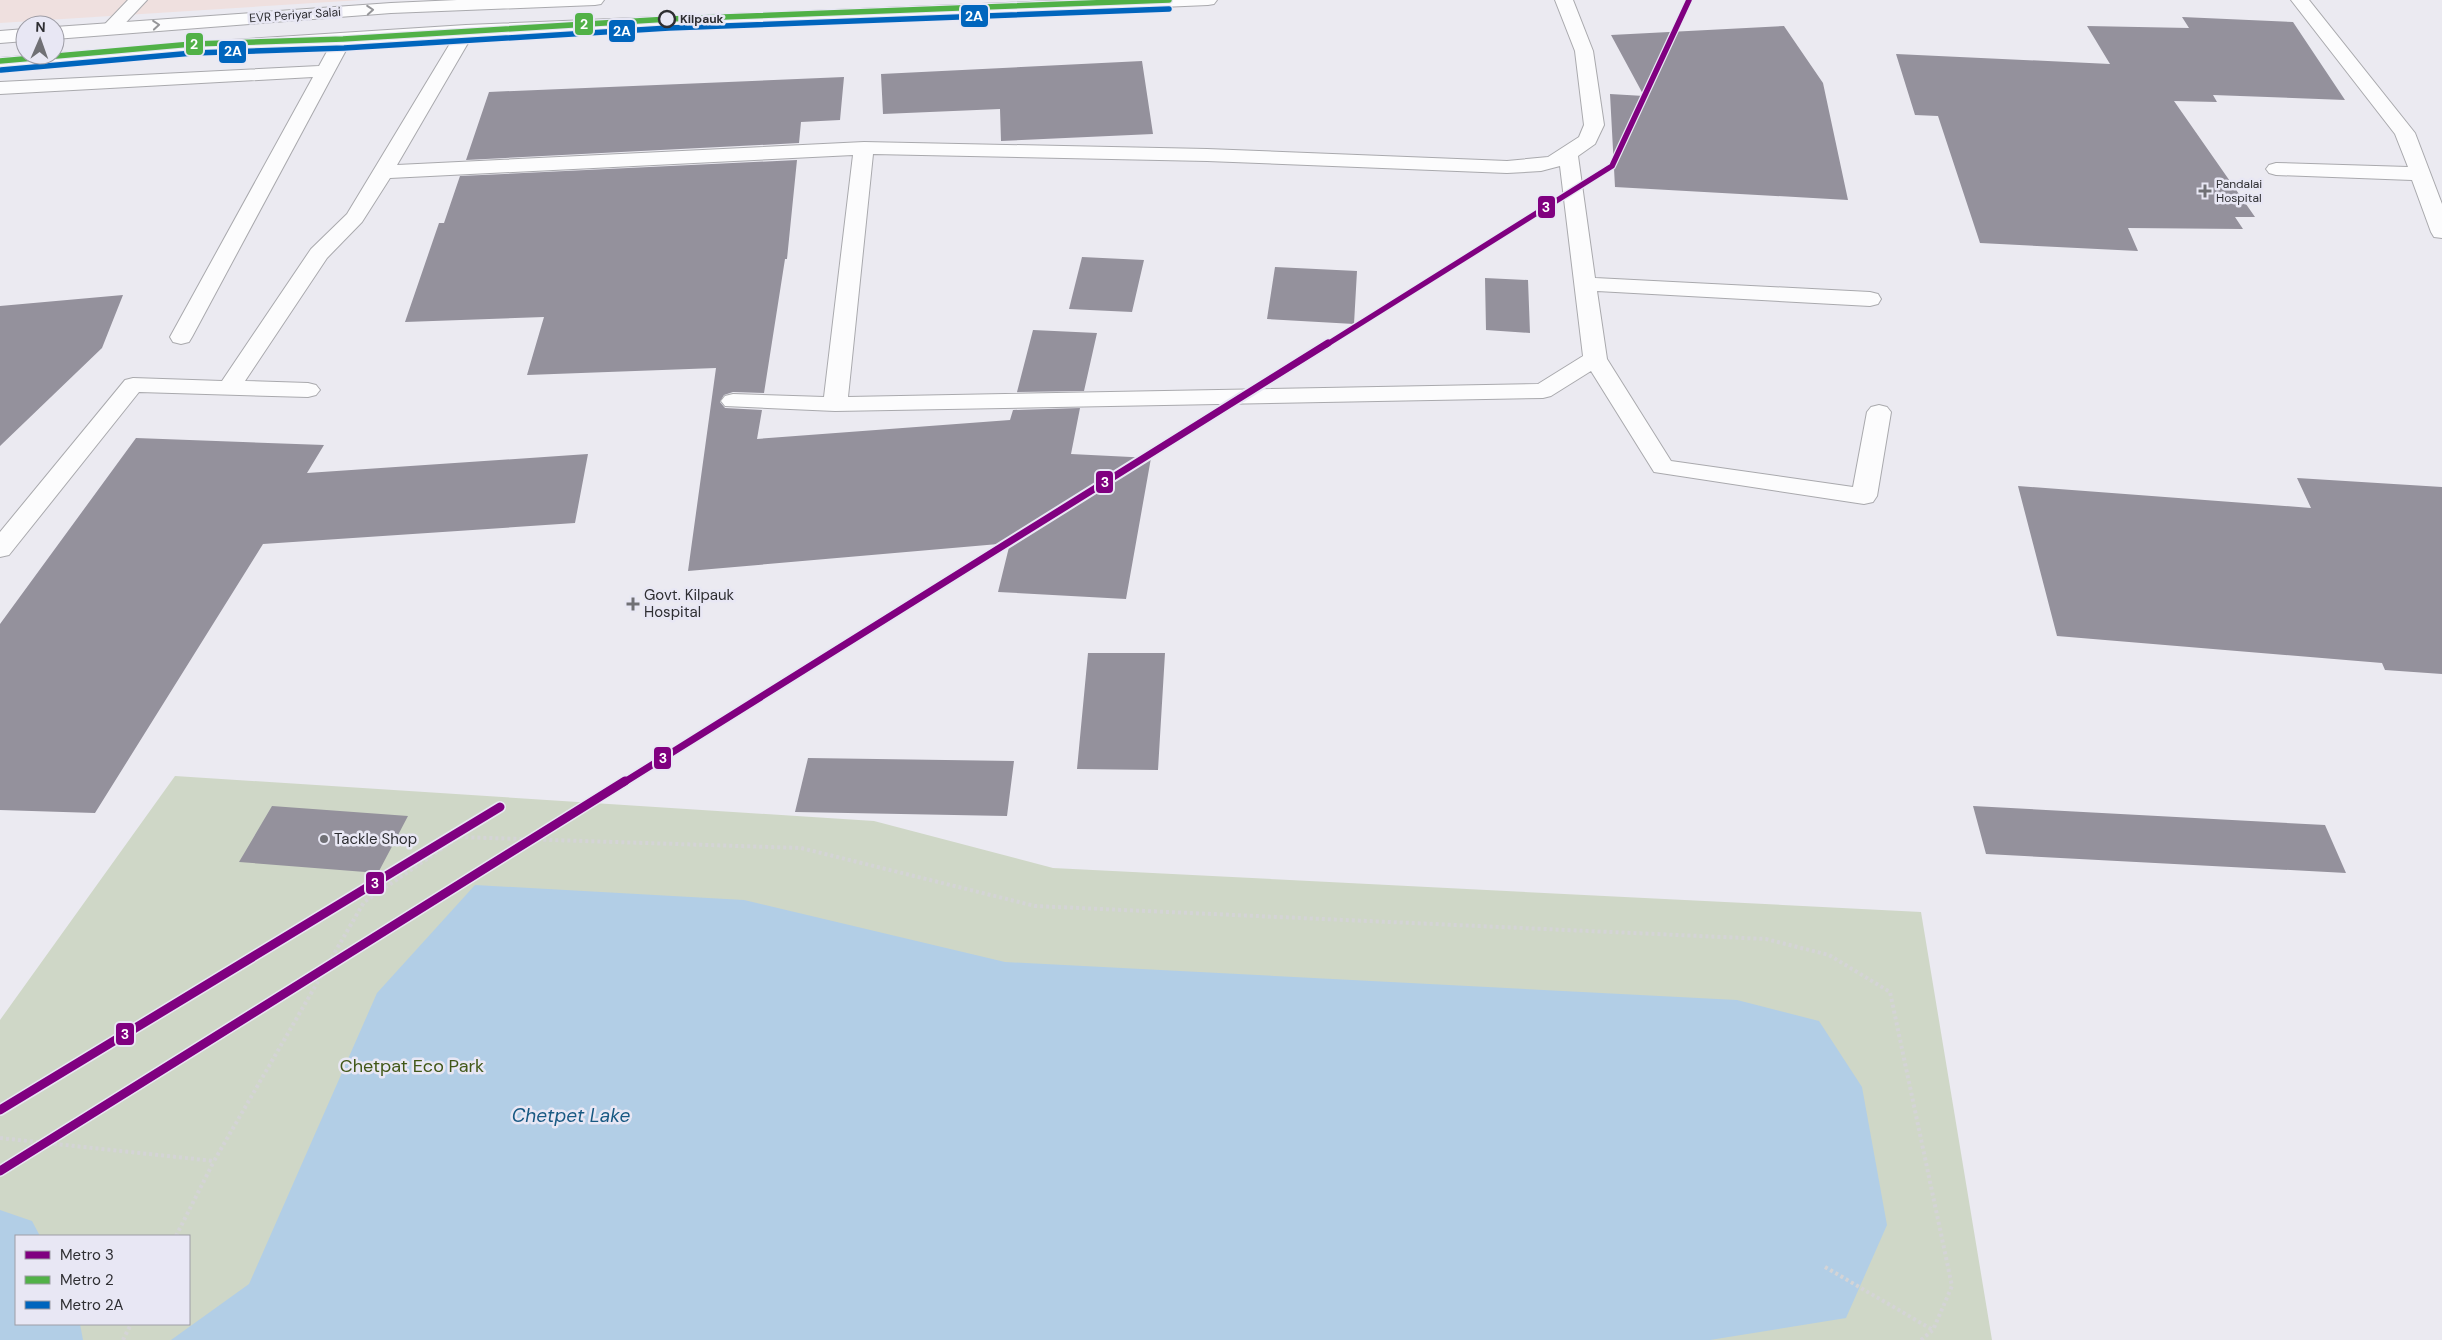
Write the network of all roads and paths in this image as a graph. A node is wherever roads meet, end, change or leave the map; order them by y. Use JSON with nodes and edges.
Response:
{"nodes":[{"id":1,"x":138,"y":0,"type":"edge"},
{"id":2,"x":595,"y":0,"type":"edge"},
{"id":3,"x":1208,"y":0,"type":"edge"},
{"id":4,"x":1564,"y":0,"type":"edge"},
{"id":5,"x":2300,"y":0,"type":"edge"},
{"id":6,"x":111,"y":28,"type":"junction"},
{"id":7,"x":466,"y":31,"type":"junction"},
{"id":8,"x":65,"y":32,"type":"edge"},
{"id":9,"x":15,"y":36,"type":"edge"},
{"id":10,"x":0,"y":38,"type":"edge"},
{"id":11,"x":343,"y":39,"type":"junction"},
{"id":12,"x":0,"y":64,"type":"edge"},
{"id":13,"x":325,"y":71,"type":"junction"},
{"id":14,"x":0,"y":88,"type":"edge"},
{"id":15,"x":864,"y":148,"type":"junction"},
{"id":16,"x":1568,"y":153,"type":"junction"},
{"id":17,"x":2276,"y":169,"type":"dead end"},
{"id":18,"x":383,"y":172,"type":"junction"},
{"id":19,"x":2421,"y":174,"type":"junction"},
{"id":20,"x":2442,"y":232,"type":"edge"},
{"id":21,"x":1585,"y":284,"type":"junction"},
{"id":22,"x":1870,"y":299,"type":"dead end"},
{"id":23,"x":181,"y":337,"type":"dead end"},
{"id":24,"x":1595,"y":359,"type":"junction"},
{"id":25,"x":228,"y":388,"type":"junction"},
{"id":26,"x":308,"y":390,"type":"dead end"},
{"id":27,"x":733,"y":401,"type":"dead end"},
{"id":28,"x":835,"y":404,"type":"junction"},
{"id":29,"x":1879,"y":412,"type":"dead end"},
{"id":30,"x":0,"y":549,"type":"edge"},
{"id":31,"x":0,"y":1138,"type":"edge"},
{"id":32,"x":214,"y":1161,"type":"junction"},
{"id":33,"x":177,"y":1235,"type":"edge"},
{"id":34,"x":1825,"y":1267,"type":"dead end"},
{"id":35,"x":130,"y":1325,"type":"edge"},
{"id":36,"x":1933,"y":1330,"type":"junction"},
{"id":37,"x":123,"y":1340,"type":"edge"},
{"id":38,"x":1921,"y":1340,"type":"edge"}],
"edges":[{"from":1,"to":6,"type":"street"},
{"from":6,"to":2,"type":"street","name":"EVR Periyar Salai","one_way":true},
{"from":3,"to":7,"type":"street","name":"EVR Periyar Salai"},
{"from":4,"to":16,"type":"street"},
{"from":5,"to":19,"type":"street"},
{"from":6,"to":8,"type":"street","name":"EVR Periyar Salai"},
{"from":7,"to":11,"type":"street","name":"EVR Periyar Salai"},
{"from":7,"to":18,"type":"street"},
{"from":9,"to":10,"type":"street"},
{"from":11,"to":12,"type":"street","name":"EVR Periyar Salai"},
{"from":11,"to":13,"type":"street"},
{"from":13,"to":14,"type":"street"},
{"from":13,"to":23,"type":"street"},
{"from":15,"to":16,"type":"street"},
{"from":15,"to":18,"type":"street"},
{"from":15,"to":28,"type":"street"},
{"from":16,"to":21,"type":"street"},
{"from":17,"to":19,"type":"street"},
{"from":18,"to":25,"type":"street"},
{"from":19,"to":20,"type":"street"},
{"from":21,"to":22,"type":"street"},
{"from":21,"to":24,"type":"street"},
{"from":24,"to":28,"type":"street"},
{"from":24,"to":29,"type":"street"},
{"from":25,"to":26,"type":"street"},
{"from":25,"to":30,"type":"street"},
{"from":27,"to":28,"type":"street"},
{"from":31,"to":32,"type":"path"},
{"from":32,"to":33,"type":"path"},
{"from":32,"to":36,"type":"path"},
{"from":34,"to":36,"type":"path"},
{"from":35,"to":37,"type":"path"},
{"from":36,"to":38,"type":"path"}]}
